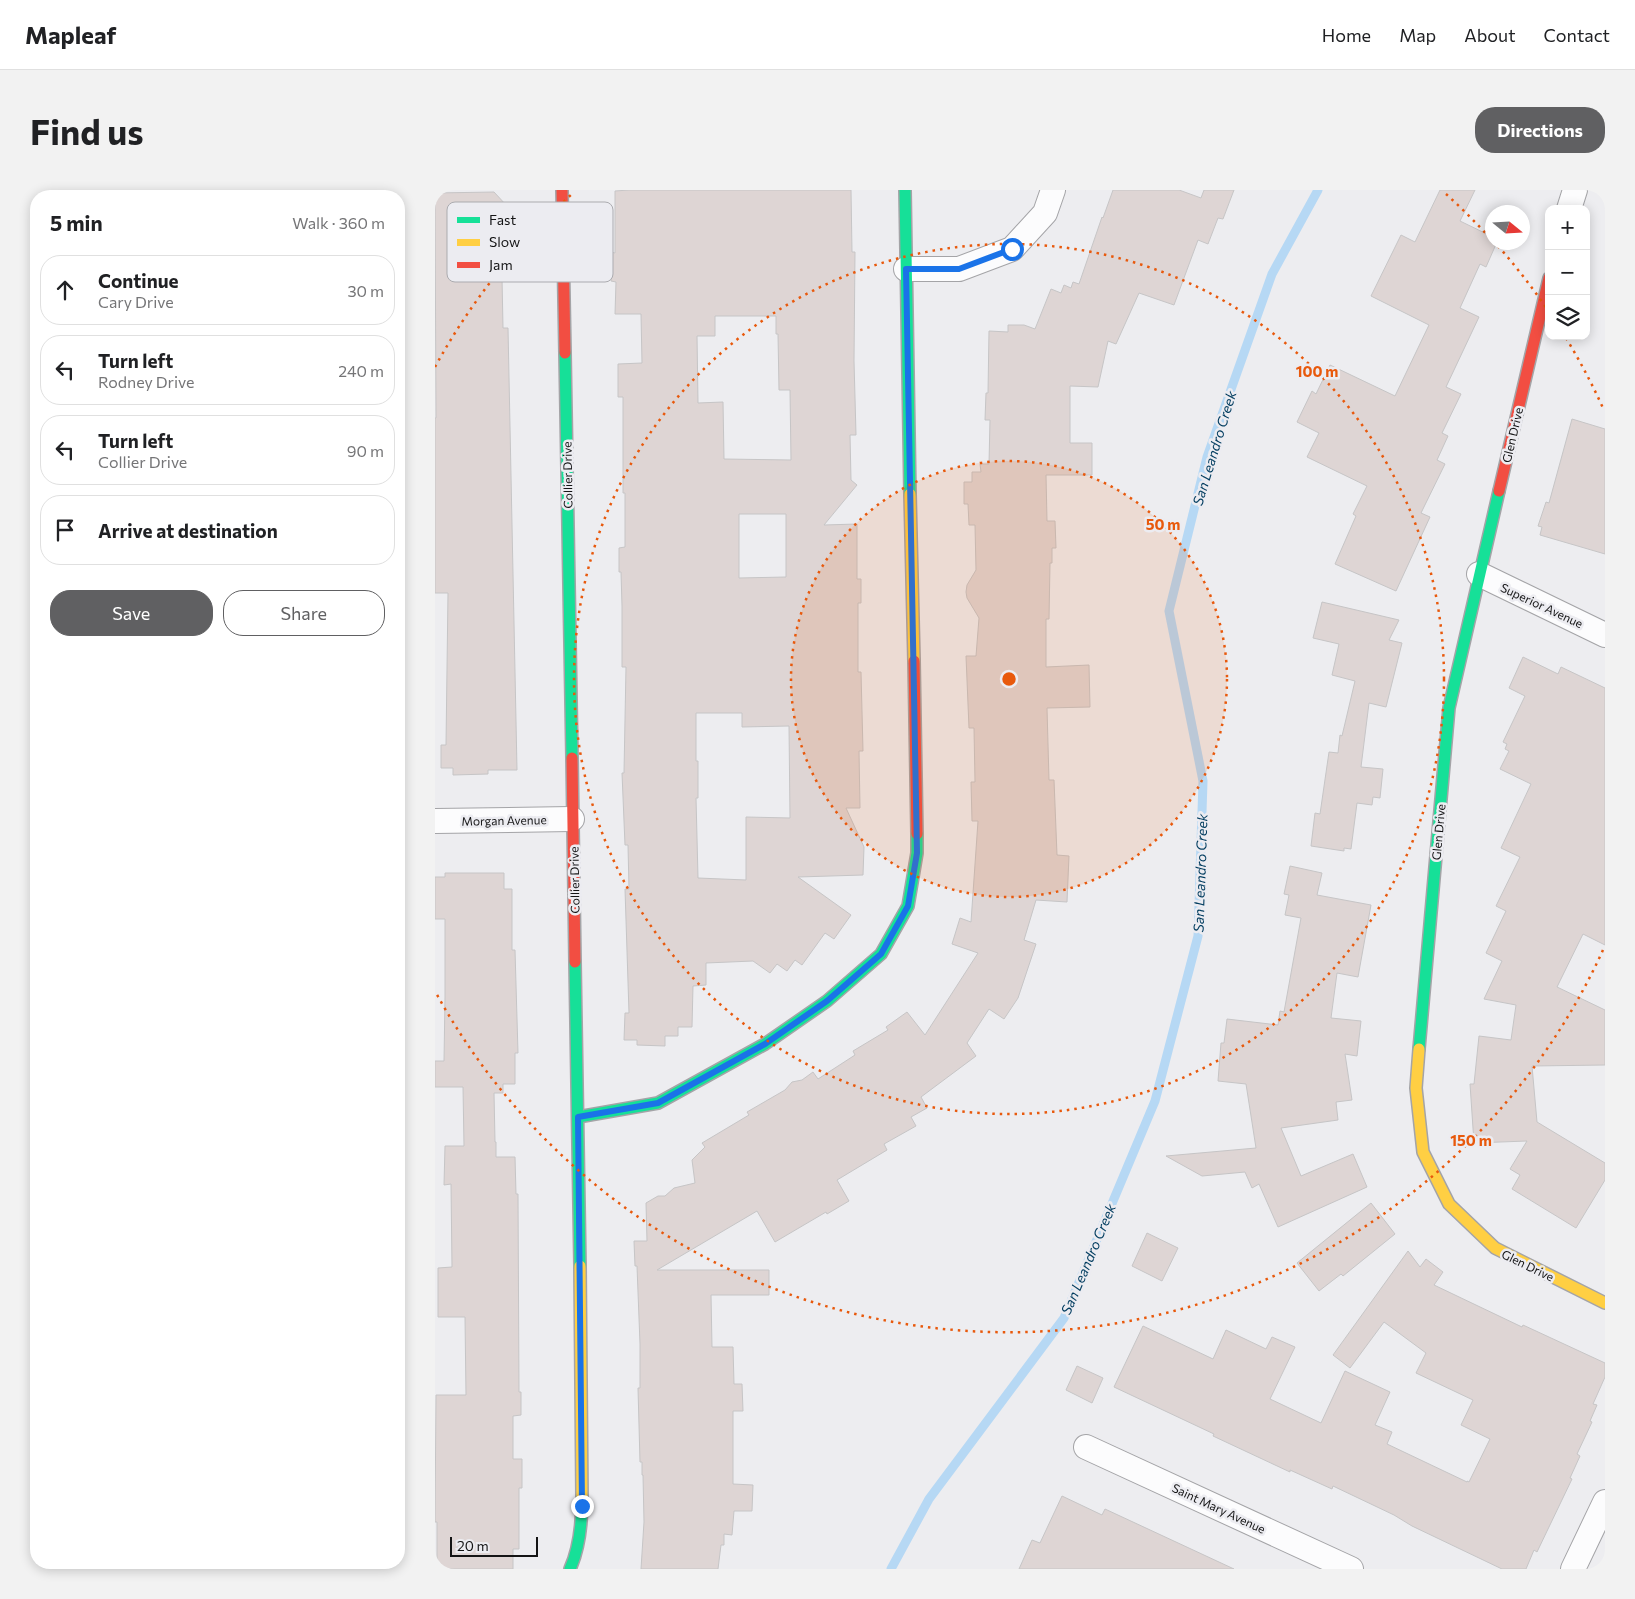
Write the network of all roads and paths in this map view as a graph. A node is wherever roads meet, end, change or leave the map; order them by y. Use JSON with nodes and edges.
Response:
{"nodes":[{"id":1,"x":905,"y":190,"type":"edge"},
{"id":2,"x":1053,"y":190,"type":"edge"},
{"id":3,"x":1575,"y":190,"type":"edge"},
{"id":4,"x":1570,"y":205,"type":"edge"},
{"id":5,"x":906,"y":269,"type":"junction"},
{"id":6,"x":564,"y":282,"type":"edge"},
{"id":7,"x":1545,"y":295,"type":"edge"},
{"id":8,"x":1479,"y":574,"type":"junction"},
{"id":9,"x":1605,"y":635,"type":"edge"},
{"id":10,"x":573,"y":819,"type":"junction"},
{"id":11,"x":435,"y":821,"type":"edge"},
{"id":12,"x":578,"y":1117,"type":"junction"},
{"id":13,"x":1605,"y":1303,"type":"edge"},
{"id":14,"x":1086,"y":1447,"type":"dead end"},
{"id":15,"x":1605,"y":1502,"type":"edge"},
{"id":16,"x":570,"y":1569,"type":"edge"},
{"id":17,"x":1351,"y":1569,"type":"edge"},
{"id":18,"x":1573,"y":1569,"type":"edge"}],
"edges":[{"from":1,"to":5,"type":"street"},
{"from":2,"to":5,"type":"street"},
{"from":3,"to":4,"type":"street"},
{"from":5,"to":12,"type":"street"},
{"from":6,"to":10,"type":"street","name":"Collier Drive"},
{"from":7,"to":8,"type":"street","name":"Glen Drive"},
{"from":8,"to":9,"type":"street","name":"Superior Avenue"},
{"from":8,"to":13,"type":"street","name":"Glen Drive"},
{"from":10,"to":11,"type":"street","name":"Morgan Avenue"},
{"from":10,"to":12,"type":"street","name":"Collier Drive"},
{"from":12,"to":16,"type":"street","name":"Collier Drive"},
{"from":14,"to":17,"type":"street","name":"Saint Mary Avenue"},
{"from":15,"to":18,"type":"street"}]}
